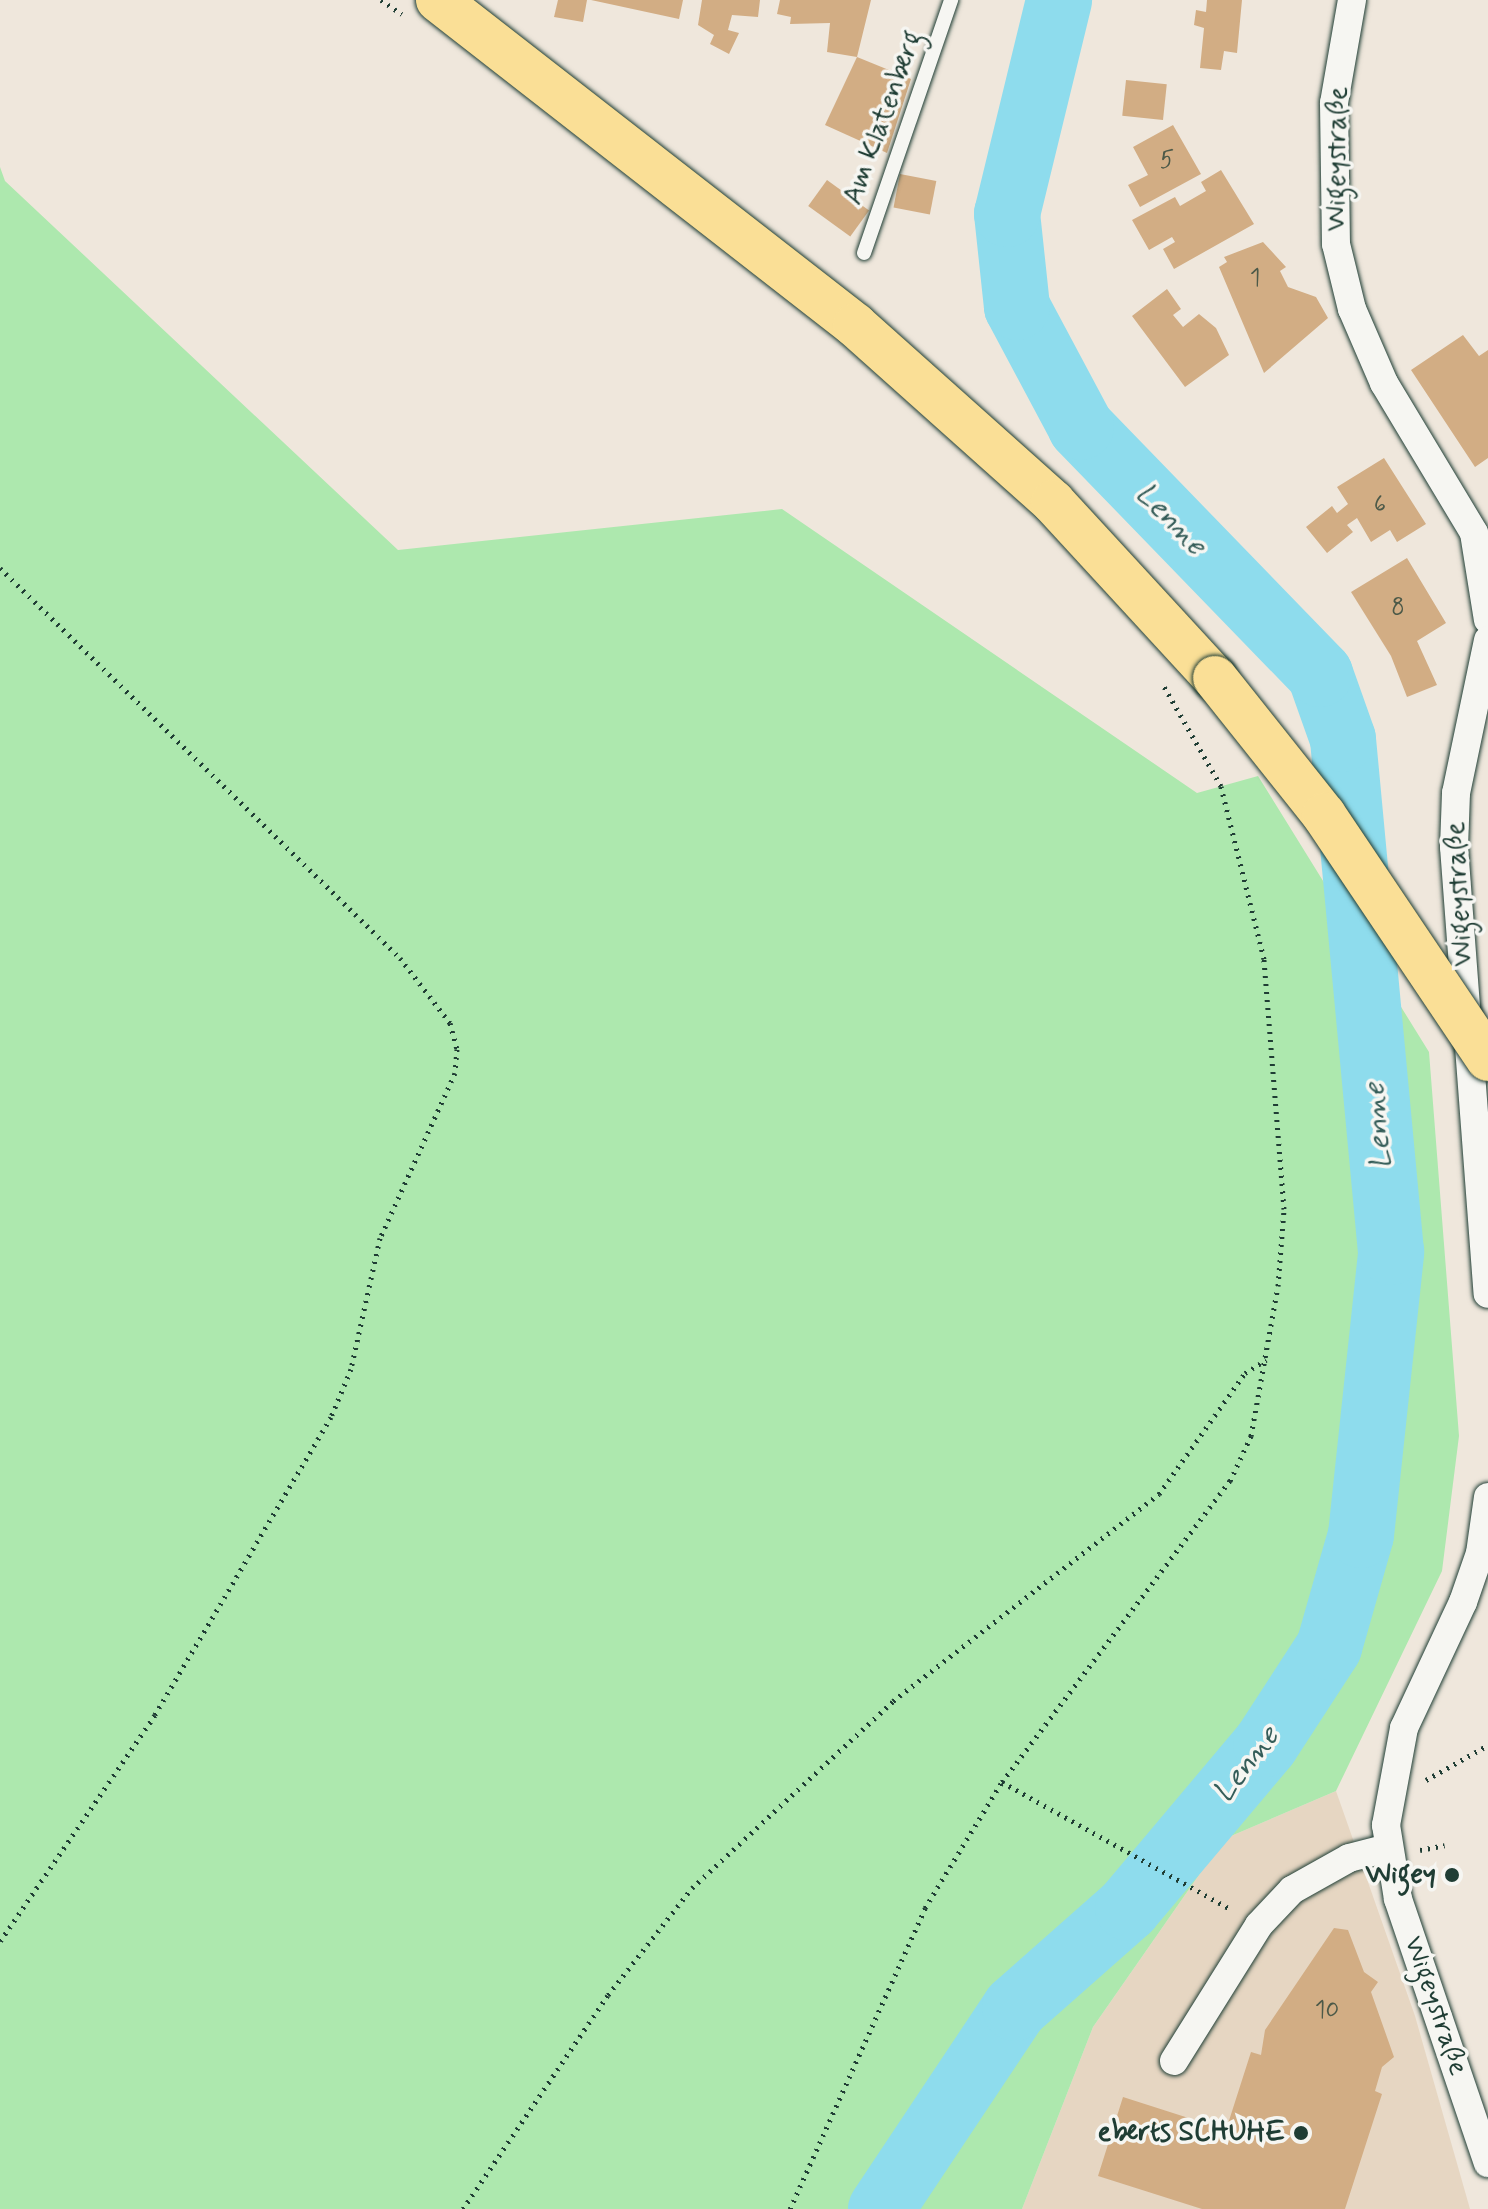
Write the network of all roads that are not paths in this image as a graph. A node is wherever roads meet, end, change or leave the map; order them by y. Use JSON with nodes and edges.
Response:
{"nodes":[{"id":1,"x":438,"y":0,"type":"edge"},
{"id":2,"x":951,"y":0,"type":"edge"},
{"id":3,"x":1352,"y":0,"type":"edge"},
{"id":4,"x":864,"y":253,"type":"dead end"},
{"id":5,"x":1488,"y":620,"type":"edge"},
{"id":6,"x":1488,"y":640,"type":"edge"},
{"id":7,"x":1488,"y":1059,"type":"edge"},
{"id":8,"x":1488,"y":1294,"type":"edge"},
{"id":9,"x":1488,"y":1497,"type":"edge"},
{"id":10,"x":1388,"y":1848,"type":"junction"},
{"id":11,"x":1174,"y":2061,"type":"dead end"},
{"id":12,"x":1488,"y":2163,"type":"edge"}],
"edges":[{"from":1,"to":7,"type":"main road","bridge":true},
{"from":2,"to":4,"type":"lane","name":"Am Klatenberg"},
{"from":3,"to":5,"type":"street","name":"Wigeystraße"},
{"from":6,"to":8,"type":"street","name":"Wigeystraße"},
{"from":9,"to":10,"type":"street","name":"Wigeystraße"},
{"from":10,"to":11,"type":"street"},
{"from":10,"to":12,"type":"street","name":"Wigeystraße"}]}
